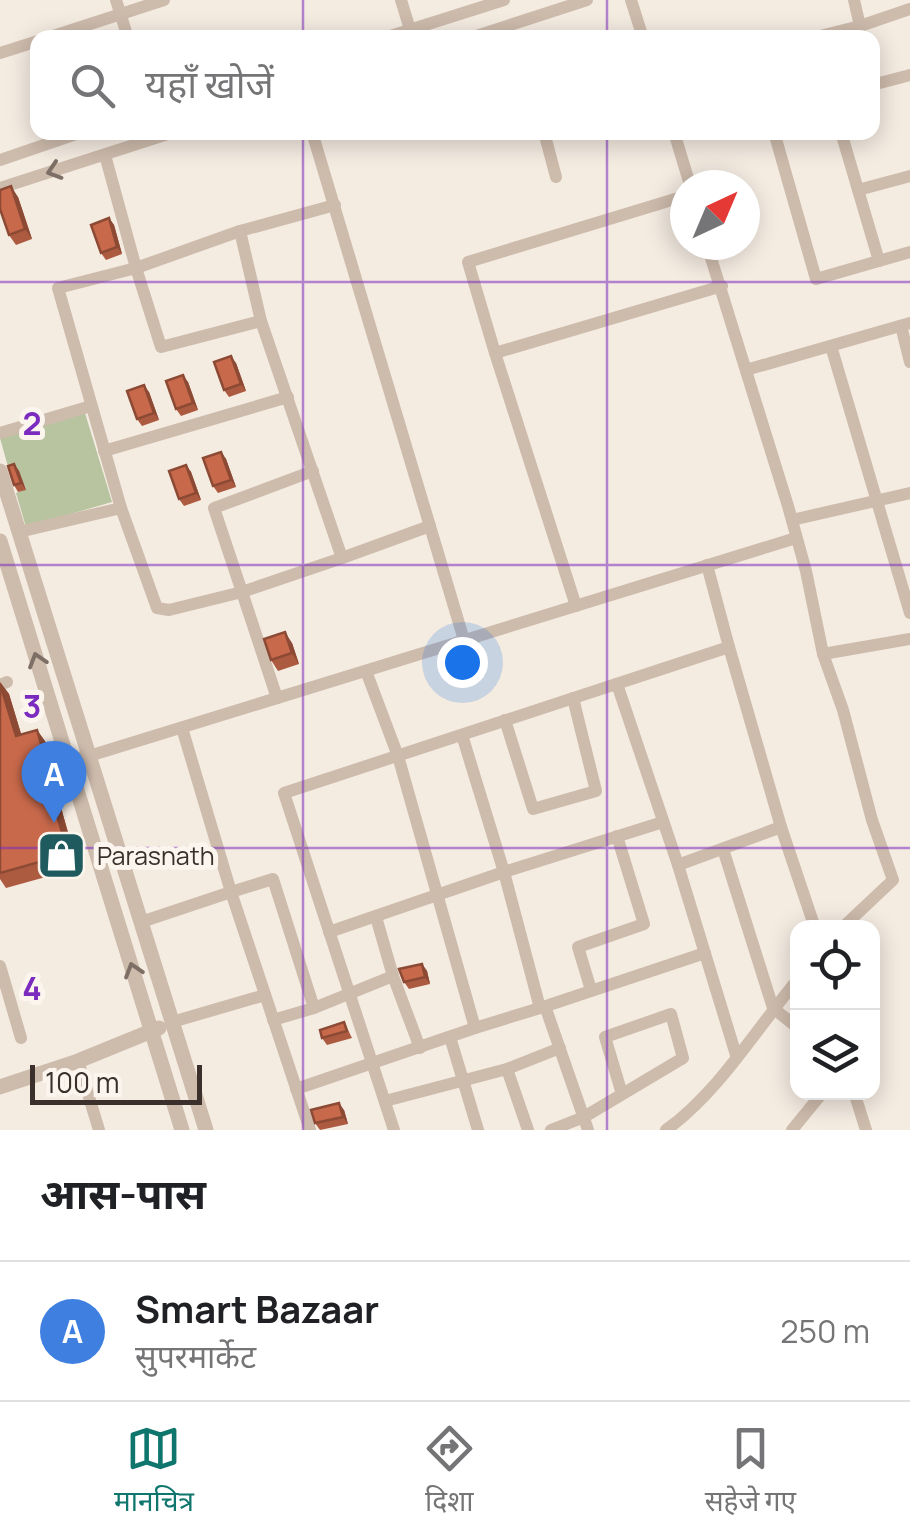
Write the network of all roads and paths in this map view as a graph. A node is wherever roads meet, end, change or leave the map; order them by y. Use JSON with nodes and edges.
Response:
{"nodes":[{"id":1,"x":164,"y":0,"type":"edge"},
{"id":2,"x":401,"y":0,"type":"edge"},
{"id":3,"x":504,"y":0,"type":"edge"},
{"id":4,"x":587,"y":0,"type":"edge"},
{"id":5,"x":631,"y":0,"type":"edge"},
{"id":6,"x":854,"y":0,"type":"edge"},
{"id":7,"x":118,"y":7,"type":"edge"},
{"id":8,"x":910,"y":9,"type":"edge"},
{"id":9,"x":860,"y":26,"type":"junction"},
{"id":10,"x":65,"y":30,"type":"edge"},
{"id":11,"x":410,"y":30,"type":"edge"},
{"id":12,"x":422,"y":30,"type":"edge"},
{"id":13,"x":516,"y":30,"type":"edge"},
{"id":14,"x":641,"y":30,"type":"edge"},
{"id":15,"x":844,"y":30,"type":"edge"},
{"id":16,"x":30,"y":43,"type":"edge"},
{"id":17,"x":0,"y":53,"type":"edge"},
{"id":18,"x":910,"y":75,"type":"edge"},
{"id":19,"x":880,"y":83,"type":"edge"},
{"id":20,"x":59,"y":140,"type":"edge"},
{"id":21,"x":150,"y":140,"type":"edge"},
{"id":22,"x":314,"y":140,"type":"edge"},
{"id":23,"x":546,"y":140,"type":"edge"},
{"id":24,"x":676,"y":140,"type":"edge"},
{"id":25,"x":776,"y":140,"type":"edge"},
{"id":26,"x":843,"y":140,"type":"edge"},
{"id":27,"x":105,"y":155,"type":"junction"},
{"id":28,"x":0,"y":160,"type":"edge"},
{"id":29,"x":685,"y":170,"type":"edge"},
{"id":30,"x":910,"y":176,"type":"edge"},
{"id":31,"x":556,"y":177,"type":"dead end"},
{"id":32,"x":0,"y":188,"type":"edge"},
{"id":33,"x":858,"y":190,"type":"junction"},
{"id":34,"x":670,"y":201,"type":"edge"},
{"id":35,"x":334,"y":205,"type":"junction"},
{"id":36,"x":240,"y":232,"type":"junction"},
{"id":37,"x":910,"y":252,"type":"edge"},
{"id":38,"x":712,"y":260,"type":"edge"},
{"id":39,"x":879,"y":261,"type":"junction"},
{"id":40,"x":136,"y":268,"type":"junction"},
{"id":41,"x":722,"y":286,"type":"junction"},
{"id":42,"x":262,"y":321,"type":"junction"},
{"id":43,"x":905,"y":324,"type":"edge"},
{"id":44,"x":831,"y":346,"type":"junction"},
{"id":45,"x":495,"y":353,"type":"junction"},
{"id":46,"x":910,"y":362,"type":"edge"},
{"id":47,"x":746,"y":370,"type":"junction"},
{"id":48,"x":288,"y":397,"type":"junction"},
{"id":49,"x":91,"y":406,"type":"junction"},
{"id":50,"x":0,"y":432,"type":"edge"},
{"id":51,"x":104,"y":451,"type":"junction"},
{"id":52,"x":313,"y":471,"type":"junction"},
{"id":53,"x":0,"y":472,"type":"edge"},
{"id":54,"x":910,"y":493,"type":"edge"},
{"id":55,"x":877,"y":502,"type":"junction"},
{"id":56,"x":120,"y":508,"type":"junction"},
{"id":57,"x":792,"y":520,"type":"junction"},
{"id":58,"x":430,"y":526,"type":"junction"},
{"id":59,"x":19,"y":532,"type":"junction"},
{"id":60,"x":796,"y":538,"type":"junction"},
{"id":61,"x":0,"y":541,"type":"edge"},
{"id":62,"x":342,"y":558,"type":"junction"},
{"id":63,"x":707,"y":566,"type":"junction"},
{"id":64,"x":242,"y":592,"type":"junction"},
{"id":65,"x":576,"y":606,"type":"junction"},
{"id":66,"x":910,"y":613,"type":"edge"},
{"id":67,"x":464,"y":640,"type":"junction"},
{"id":68,"x":910,"y":640,"type":"edge"},
{"id":69,"x":730,"y":647,"type":"junction"},
{"id":70,"x":823,"y":654,"type":"junction"},
{"id":71,"x":366,"y":670,"type":"junction"},
{"id":72,"x":616,"y":684,"type":"junction"},
{"id":73,"x":277,"y":698,"type":"junction"},
{"id":74,"x":573,"y":698,"type":"junction"},
{"id":75,"x":506,"y":720,"type":"junction"},
{"id":76,"x":182,"y":728,"type":"junction"},
{"id":77,"x":462,"y":735,"type":"junction"},
{"id":78,"x":89,"y":756,"type":"junction"},
{"id":79,"x":398,"y":756,"type":"junction"},
{"id":80,"x":68,"y":760,"type":"junction"},
{"id":81,"x":664,"y":822,"type":"junction"},
{"id":82,"x":782,"y":827,"type":"junction"},
{"id":83,"x":617,"y":836,"type":"junction"},
{"id":84,"x":722,"y":849,"type":"junction"},
{"id":85,"x":678,"y":865,"type":"junction"},
{"id":86,"x":125,"y":872,"type":"junction"},
{"id":87,"x":504,"y":872,"type":"junction"},
{"id":88,"x":910,"y":872,"type":"edge"},
{"id":89,"x":105,"y":879,"type":"junction"},
{"id":90,"x":893,"y":880,"type":"junction"},
{"id":91,"x":231,"y":892,"type":"junction"},
{"id":92,"x":438,"y":895,"type":"junction"},
{"id":93,"x":376,"y":916,"type":"junction"},
{"id":94,"x":811,"y":920,"type":"edge"},
{"id":95,"x":850,"y":920,"type":"edge"},
{"id":96,"x":141,"y":922,"type":"junction"},
{"id":97,"x":329,"y":932,"type":"junction"},
{"id":98,"x":705,"y":952,"type":"junction"},
{"id":99,"x":0,"y":966,"type":"edge"},
{"id":100,"x":393,"y":976,"type":"junction"},
{"id":101,"x":790,"y":988,"type":"edge"},
{"id":102,"x":591,"y":990,"type":"junction"},
{"id":103,"x":264,"y":995,"type":"junction"},
{"id":104,"x":350,"y":996,"type":"junction"},
{"id":105,"x":542,"y":1006,"type":"junction"},
{"id":106,"x":314,"y":1008,"type":"junction"},
{"id":107,"x":773,"y":1008,"type":"junction"},
{"id":108,"x":273,"y":1020,"type":"junction"},
{"id":109,"x":172,"y":1022,"type":"junction"},
{"id":110,"x":790,"y":1022,"type":"edge"},
{"id":111,"x":476,"y":1028,"type":"junction"},
{"id":112,"x":152,"y":1031,"type":"junction"},
{"id":113,"x":450,"y":1037,"type":"junction"},
{"id":114,"x":21,"y":1038,"type":"dead end"},
{"id":115,"x":420,"y":1048,"type":"junction"},
{"id":116,"x":560,"y":1048,"type":"junction"},
{"id":117,"x":736,"y":1055,"type":"junction"},
{"id":118,"x":78,"y":1061,"type":"junction"},
{"id":119,"x":372,"y":1064,"type":"junction"},
{"id":120,"x":507,"y":1069,"type":"junction"},
{"id":121,"x":462,"y":1081,"type":"junction"},
{"id":122,"x":0,"y":1086,"type":"edge"},
{"id":123,"x":296,"y":1089,"type":"junction"},
{"id":124,"x":622,"y":1094,"type":"junction"},
{"id":125,"x":816,"y":1100,"type":"edge"},
{"id":126,"x":857,"y":1100,"type":"edge"},
{"id":127,"x":385,"y":1101,"type":"junction"},
{"id":128,"x":586,"y":1123,"type":"edge"},
{"id":129,"x":99,"y":1130,"type":"edge"},
{"id":130,"x":182,"y":1130,"type":"edge"},
{"id":131,"x":206,"y":1130,"type":"edge"},
{"id":132,"x":310,"y":1130,"type":"edge"},
{"id":133,"x":394,"y":1130,"type":"edge"},
{"id":134,"x":478,"y":1130,"type":"edge"},
{"id":135,"x":528,"y":1130,"type":"edge"},
{"id":136,"x":552,"y":1130,"type":"edge"},
{"id":137,"x":666,"y":1130,"type":"edge"},
{"id":138,"x":792,"y":1130,"type":"edge"},
{"id":139,"x":866,"y":1130,"type":"edge"}],
"edges":[{"from":1,"to":7,"type":"street"},
{"from":2,"to":11,"type":"street"},
{"from":3,"to":12,"type":"street"},
{"from":4,"to":13,"type":"street"},
{"from":5,"to":14,"type":"street"},
{"from":6,"to":9,"type":"street"},
{"from":7,"to":10,"type":"street"},
{"from":8,"to":9,"type":"street"},
{"from":9,"to":15,"type":"street"},
{"from":16,"to":17,"type":"street"},
{"from":18,"to":19,"type":"street"},
{"from":20,"to":28,"type":"street"},
{"from":21,"to":27,"type":"street"},
{"from":22,"to":35,"type":"street"},
{"from":23,"to":31,"type":"street"},
{"from":24,"to":29,"type":"street"},
{"from":25,"to":39,"type":"street"},
{"from":26,"to":33,"type":"street"},
{"from":27,"to":32,"type":"street","one_way":true},
{"from":27,"to":40,"type":"street"},
{"from":30,"to":33,"type":"street"},
{"from":33,"to":39,"type":"street"},
{"from":34,"to":45,"type":"street"},
{"from":35,"to":36,"type":"street"},
{"from":35,"to":58,"type":"street"},
{"from":36,"to":40,"type":"street"},
{"from":36,"to":42,"type":"street"},
{"from":37,"to":39,"type":"street"},
{"from":38,"to":41,"type":"street"},
{"from":40,"to":42,"type":"street"},
{"from":40,"to":49,"type":"street"},
{"from":41,"to":45,"type":"street"},
{"from":41,"to":47,"type":"street"},
{"from":42,"to":48,"type":"street"},
{"from":43,"to":44,"type":"street"},
{"from":43,"to":46,"type":"street"},
{"from":44,"to":47,"type":"street"},
{"from":44,"to":55,"type":"street"},
{"from":45,"to":65,"type":"street"},
{"from":47,"to":57,"type":"street"},
{"from":48,"to":51,"type":"street"},
{"from":48,"to":52,"type":"street"},
{"from":49,"to":50,"type":"street"},
{"from":49,"to":51,"type":"street"},
{"from":51,"to":56,"type":"street"},
{"from":52,"to":62,"type":"street"},
{"from":52,"to":64,"type":"street"},
{"from":53,"to":59,"type":"street"},
{"from":54,"to":55,"type":"street"},
{"from":55,"to":57,"type":"street"},
{"from":55,"to":66,"type":"street"},
{"from":56,"to":59,"type":"street"},
{"from":56,"to":64,"type":"street"},
{"from":57,"to":60,"type":"street"},
{"from":58,"to":62,"type":"street"},
{"from":58,"to":67,"type":"street"},
{"from":59,"to":78,"type":"street"},
{"from":60,"to":63,"type":"street"},
{"from":60,"to":70,"type":"street"},
{"from":80,"to":61,"type":"street","one_way":true},
{"from":62,"to":64,"type":"street"},
{"from":63,"to":65,"type":"street"},
{"from":63,"to":69,"type":"street"},
{"from":64,"to":73,"type":"street"},
{"from":65,"to":67,"type":"street"},
{"from":67,"to":71,"type":"street"},
{"from":68,"to":70,"type":"street"},
{"from":69,"to":72,"type":"street"},
{"from":69,"to":82,"type":"street"},
{"from":70,"to":90,"type":"street"},
{"from":71,"to":73,"type":"street"},
{"from":71,"to":79,"type":"street"},
{"from":72,"to":74,"type":"street"},
{"from":72,"to":81,"type":"street"},
{"from":73,"to":76,"type":"street"},
{"from":74,"to":75,"type":"street"},
{"from":74,"to":75,"type":"street"},
{"from":75,"to":77,"type":"street"},
{"from":76,"to":78,"type":"street"},
{"from":76,"to":91,"type":"street"},
{"from":77,"to":79,"type":"street"},
{"from":77,"to":87,"type":"street"},
{"from":78,"to":80,"type":"street"},
{"from":78,"to":86,"type":"street"},
{"from":79,"to":92,"type":"street"},
{"from":79,"to":97,"type":"street"},
{"from":80,"to":89,"type":"street"},
{"from":81,"to":83,"type":"street"},
{"from":81,"to":85,"type":"street"},
{"from":82,"to":84,"type":"street"},
{"from":82,"to":94,"type":"street"},
{"from":83,"to":87,"type":"street"},
{"from":83,"to":102,"type":"street"},
{"from":84,"to":85,"type":"street"},
{"from":84,"to":107,"type":"street"},
{"from":85,"to":98,"type":"street"},
{"from":86,"to":89,"type":"street"},
{"from":86,"to":96,"type":"street"},
{"from":87,"to":92,"type":"street"},
{"from":87,"to":105,"type":"street"},
{"from":88,"to":90,"type":"street"},
{"from":112,"to":89,"type":"street","one_way":true},
{"from":90,"to":95,"type":"street"},
{"from":91,"to":96,"type":"street"},
{"from":91,"to":103,"type":"street"},
{"from":91,"to":106,"type":"street"},
{"from":92,"to":93,"type":"street"},
{"from":92,"to":111,"type":"street"},
{"from":93,"to":97,"type":"street"},
{"from":93,"to":100,"type":"street"},
{"from":96,"to":109,"type":"street"},
{"from":97,"to":104,"type":"street"},
{"from":98,"to":102,"type":"street"},
{"from":98,"to":117,"type":"street"},
{"from":99,"to":114,"type":"street"},
{"from":100,"to":104,"type":"street"},
{"from":100,"to":115,"type":"street"},
{"from":101,"to":107,"type":"street"},
{"from":102,"to":105,"type":"street"},
{"from":103,"to":108,"type":"street"},
{"from":103,"to":109,"type":"street"},
{"from":104,"to":106,"type":"street"},
{"from":104,"to":119,"type":"street"},
{"from":105,"to":111,"type":"street"},
{"from":105,"to":116,"type":"street"},
{"from":106,"to":108,"type":"street"},
{"from":107,"to":110,"type":"street"},
{"from":107,"to":117,"type":"street"},
{"from":108,"to":123,"type":"street"},
{"from":109,"to":112,"type":"street"},
{"from":109,"to":131,"type":"street"},
{"from":111,"to":113,"type":"street"},
{"from":112,"to":118,"type":"street"},
{"from":112,"to":130,"type":"street"},
{"from":113,"to":115,"type":"street"},
{"from":113,"to":121,"type":"street"},
{"from":115,"to":119,"type":"street"},
{"from":116,"to":120,"type":"street"},
{"from":116,"to":128,"type":"street"},
{"from":117,"to":137,"type":"street"},
{"from":118,"to":122,"type":"street"},
{"from":118,"to":129,"type":"street"},
{"from":119,"to":123,"type":"street"},
{"from":119,"to":127,"type":"street"},
{"from":120,"to":121,"type":"street"},
{"from":120,"to":135,"type":"street"},
{"from":121,"to":127,"type":"street"},
{"from":121,"to":134,"type":"street"},
{"from":123,"to":132,"type":"street"},
{"from":124,"to":124,"type":"street"},
{"from":124,"to":128,"type":"street"},
{"from":125,"to":138,"type":"street"},
{"from":126,"to":139,"type":"street"},
{"from":127,"to":133,"type":"street"},
{"from":128,"to":136,"type":"street"}]}
